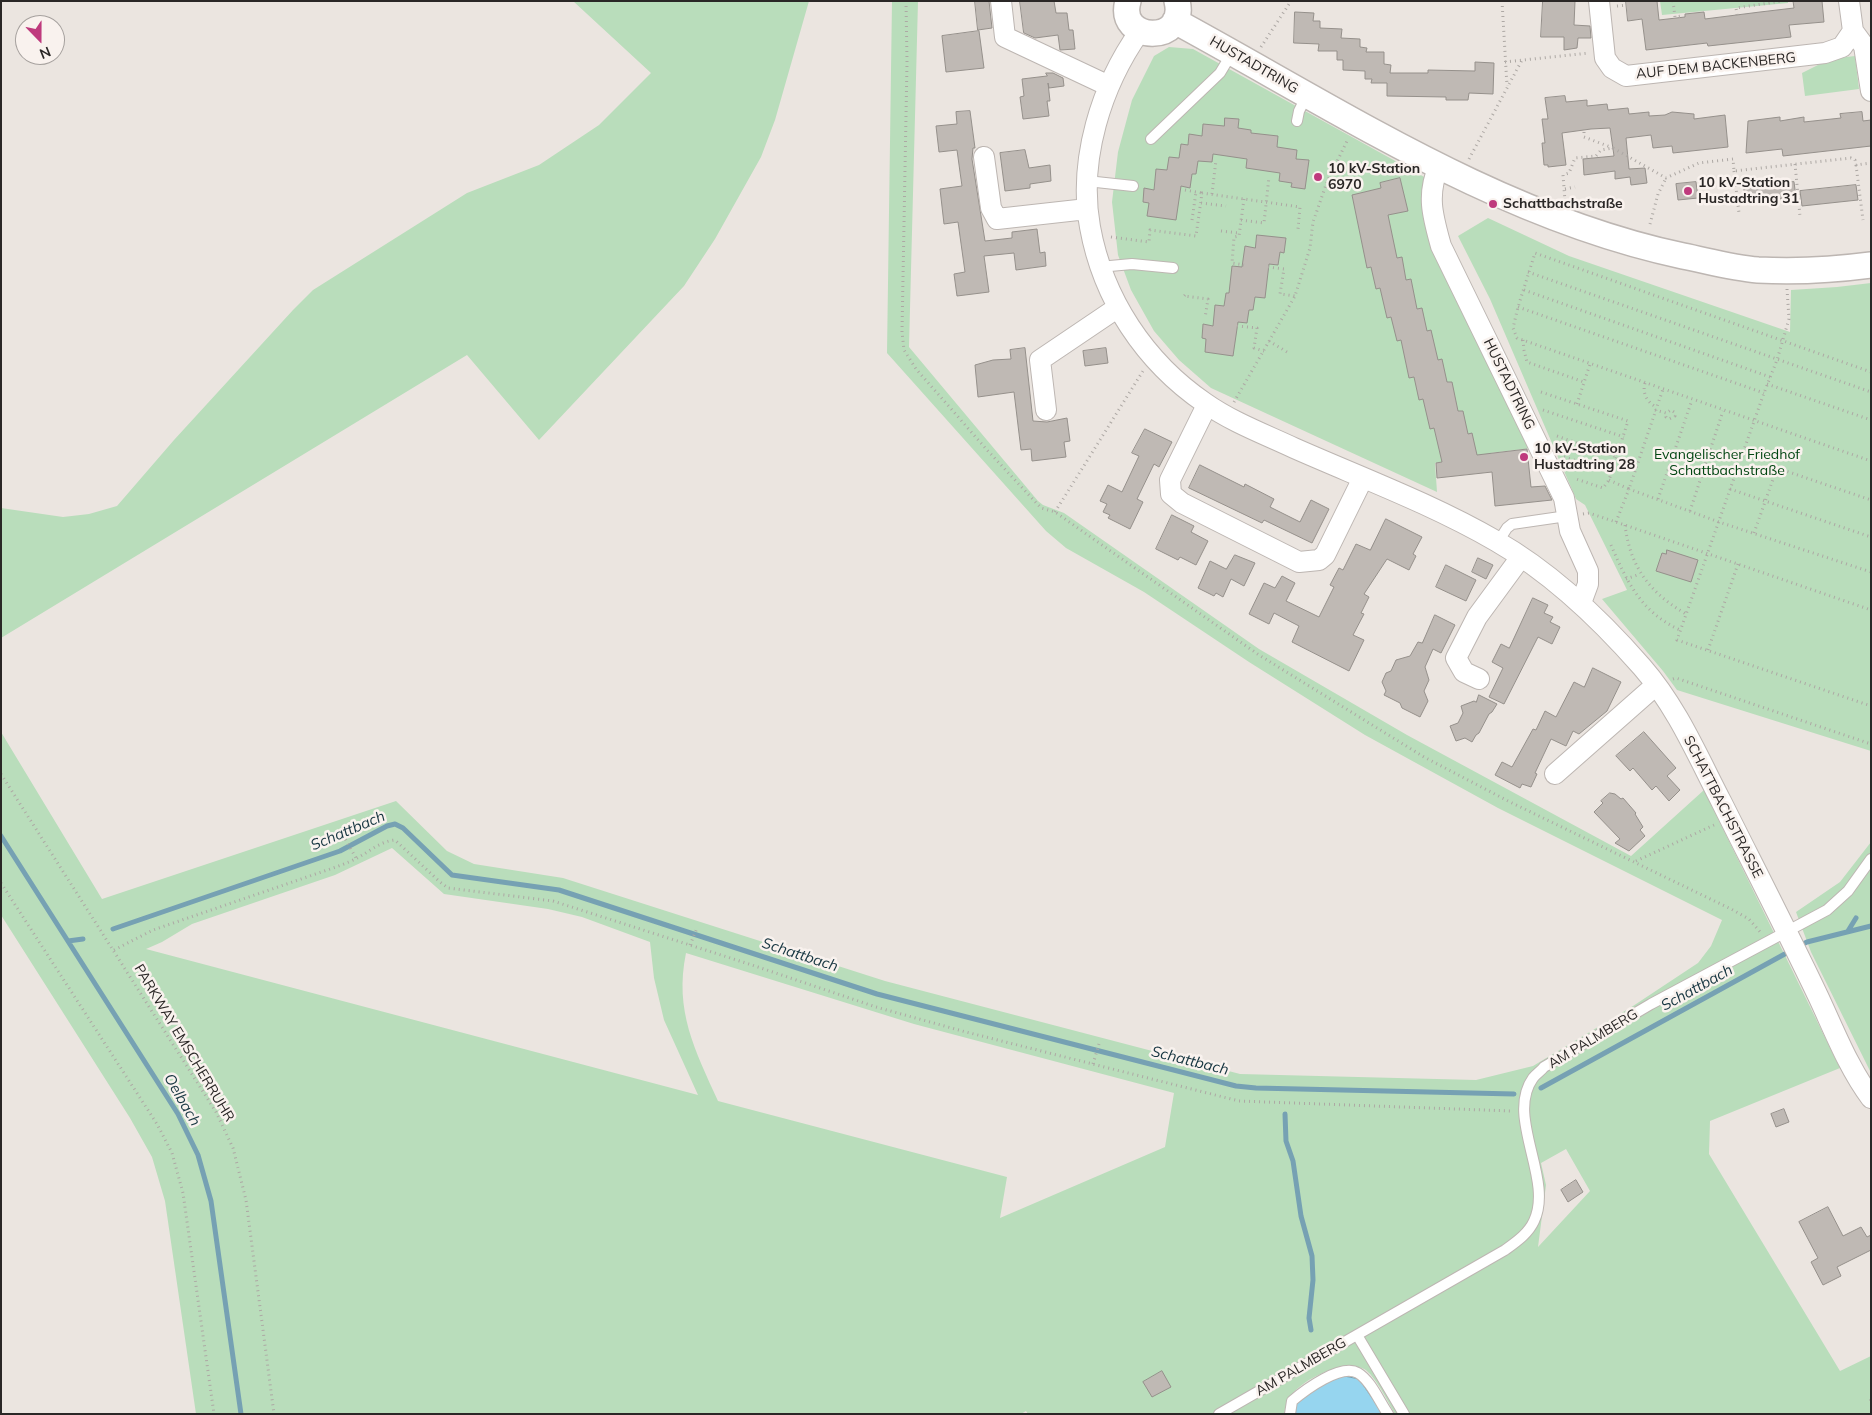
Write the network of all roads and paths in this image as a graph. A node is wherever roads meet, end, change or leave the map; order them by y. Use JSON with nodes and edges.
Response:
{"nodes":[{"id":1,"x":906,"y":1,"type":"edge"},
{"id":2,"x":1001,"y":1,"type":"edge"},
{"id":3,"x":1128,"y":1,"type":"edge"},
{"id":4,"x":1291,"y":1,"type":"edge"},
{"id":5,"x":1502,"y":1,"type":"edge"},
{"id":6,"x":1598,"y":1,"type":"edge"},
{"id":7,"x":1673,"y":1,"type":"edge"},
{"id":8,"x":1782,"y":1,"type":"edge"},
{"id":9,"x":1849,"y":1,"type":"edge"},
{"id":10,"x":1176,"y":11,"type":"edge"},
{"id":11,"x":1737,"y":15,"type":"dead end"},
{"id":12,"x":1682,"y":18,"type":"dead end"},
{"id":13,"x":1140,"y":31,"type":"junction"},
{"id":14,"x":1853,"y":31,"type":"junction"},
{"id":15,"x":1269,"y":35,"type":"dead end"},
{"id":16,"x":1233,"y":52,"type":"junction"},
{"id":17,"x":1604,"y":52,"type":"junction"},
{"id":18,"x":1522,"y":60,"type":"junction"},
{"id":19,"x":1505,"y":62,"type":"junction"},
{"id":20,"x":1109,"y":86,"type":"junction"},
{"id":21,"x":1507,"y":87,"type":"junction"},
{"id":22,"x":1871,"y":91,"type":"edge"},
{"id":23,"x":1307,"y":95,"type":"junction"},
{"id":24,"x":1296,"y":121,"type":"dead end"},
{"id":25,"x":1355,"y":123,"type":"junction"},
{"id":26,"x":1584,"y":132,"type":"dead end"},
{"id":27,"x":1151,"y":139,"type":"dead end"},
{"id":28,"x":1613,"y":148,"type":"junction"},
{"id":29,"x":984,"y":157,"type":"dead end"},
{"id":30,"x":1216,"y":160,"type":"dead end"},
{"id":31,"x":1871,"y":163,"type":"edge"},
{"id":32,"x":1795,"y":164,"type":"junction"},
{"id":33,"x":1856,"y":165,"type":"junction"},
{"id":34,"x":1448,"y":170,"type":"junction"},
{"id":35,"x":1734,"y":171,"type":"junction"},
{"id":36,"x":1269,"y":177,"type":"dead end"},
{"id":37,"x":1666,"y":178,"type":"junction"},
{"id":38,"x":1086,"y":181,"type":"junction"},
{"id":39,"x":1133,"y":186,"type":"dead end"},
{"id":40,"x":1575,"y":187,"type":"dead end"},
{"id":41,"x":1565,"y":189,"type":"junction"},
{"id":42,"x":1186,"y":190,"type":"dead end"},
{"id":43,"x":1196,"y":192,"type":"junction"},
{"id":44,"x":1202,"y":193,"type":"junction"},
{"id":45,"x":1212,"y":194,"type":"junction"},
{"id":46,"x":1244,"y":199,"type":"junction"},
{"id":47,"x":1267,"y":202,"type":"junction"},
{"id":48,"x":1201,"y":203,"type":"junction"},
{"id":49,"x":1226,"y":206,"type":"dead end"},
{"id":50,"x":1087,"y":209,"type":"junction"},
{"id":51,"x":1739,"y":213,"type":"dead end"},
{"id":52,"x":1800,"y":216,"type":"dead end"},
{"id":53,"x":1192,"y":220,"type":"dead end"},
{"id":54,"x":1241,"y":220,"type":"junction"},
{"id":55,"x":1559,"y":220,"type":"junction"},
{"id":56,"x":1864,"y":220,"type":"dead end"},
{"id":57,"x":1650,"y":224,"type":"dead end"},
{"id":58,"x":1298,"y":228,"type":"dead end"},
{"id":59,"x":1221,"y":231,"type":"dead end"},
{"id":60,"x":1091,"y":234,"type":"junction"},
{"id":61,"x":1239,"y":234,"type":"junction"},
{"id":62,"x":1244,"y":265,"type":"dead end"},
{"id":63,"x":1871,"y":265,"type":"edge"},
{"id":64,"x":1100,"y":267,"type":"junction"},
{"id":65,"x":1268,"y":267,"type":"dead end"},
{"id":66,"x":1173,"y":268,"type":"dead end"},
{"id":67,"x":1528,"y":272,"type":"junction"},
{"id":68,"x":1524,"y":290,"type":"junction"},
{"id":69,"x":1184,"y":295,"type":"dead end"},
{"id":70,"x":1788,"y":295,"type":"dead end"},
{"id":71,"x":1295,"y":296,"type":"junction"},
{"id":72,"x":1518,"y":307,"type":"junction"},
{"id":73,"x":1117,"y":308,"type":"junction"},
{"id":74,"x":1205,"y":318,"type":"dead end"},
{"id":75,"x":1237,"y":326,"type":"dead end"},
{"id":76,"x":1523,"y":340,"type":"junction"},
{"id":77,"x":1269,"y":341,"type":"junction"},
{"id":78,"x":1783,"y":342,"type":"junction"},
{"id":79,"x":1264,"y":350,"type":"junction"},
{"id":80,"x":1287,"y":352,"type":"dead end"},
{"id":81,"x":1153,"y":358,"type":"junction"},
{"id":82,"x":1777,"y":360,"type":"junction"},
{"id":83,"x":1590,"y":364,"type":"junction"},
{"id":84,"x":1871,"y":372,"type":"edge"},
{"id":85,"x":1770,"y":377,"type":"junction"},
{"id":86,"x":1584,"y":382,"type":"junction"},
{"id":87,"x":1644,"y":383,"type":"junction"},
{"id":88,"x":1767,"y":384,"type":"junction"},
{"id":89,"x":1662,"y":389,"type":"junction"},
{"id":90,"x":1541,"y":392,"type":"dead end"},
{"id":91,"x":1871,"y":392,"type":"edge"},
{"id":92,"x":1764,"y":393,"type":"junction"},
{"id":93,"x":1692,"y":400,"type":"junction"},
{"id":94,"x":1577,"y":404,"type":"junction"},
{"id":95,"x":1207,"y":405,"type":"junction"},
{"id":96,"x":1656,"y":409,"type":"junction"},
{"id":97,"x":1046,"y":410,"type":"dead end"},
{"id":98,"x":1543,"y":410,"type":"dead end"},
{"id":99,"x":1723,"y":411,"type":"junction"},
{"id":100,"x":1666,"y":413,"type":"dead end"},
{"id":101,"x":1226,"y":415,"type":"junction"},
{"id":102,"x":1871,"y":420,"type":"edge"},
{"id":103,"x":1754,"y":421,"type":"junction"},
{"id":104,"x":1557,"y":436,"type":"dead end"},
{"id":105,"x":1624,"y":437,"type":"junction"},
{"id":106,"x":1564,"y":456,"type":"dead end"},
{"id":107,"x":1617,"y":457,"type":"junction"},
{"id":108,"x":1871,"y":461,"type":"edge"},
{"id":109,"x":1612,"y":472,"type":"junction"},
{"id":110,"x":1363,"y":478,"type":"junction"},
{"id":111,"x":1576,"y":479,"type":"dead end"},
{"id":112,"x":1609,"y":480,"type":"junction"},
{"id":113,"x":1629,"y":489,"type":"junction"},
{"id":114,"x":1730,"y":489,"type":"junction"},
{"id":115,"x":1658,"y":499,"type":"junction"},
{"id":116,"x":1871,"y":500,"type":"edge"},
{"id":117,"x":1765,"y":501,"type":"junction"},
{"id":118,"x":1690,"y":511,"type":"junction"},
{"id":119,"x":1055,"y":512,"type":"junction"},
{"id":120,"x":1568,"y":516,"type":"junction"},
{"id":121,"x":1616,"y":522,"type":"junction"},
{"id":122,"x":1719,"y":522,"type":"junction"},
{"id":123,"x":1625,"y":525,"type":"junction"},
{"id":124,"x":1754,"y":533,"type":"junction"},
{"id":125,"x":1871,"y":537,"type":"edge"},
{"id":126,"x":1498,"y":542,"type":"junction"},
{"id":127,"x":1611,"y":545,"type":"dead end"},
{"id":128,"x":1707,"y":554,"type":"junction"},
{"id":129,"x":1521,"y":557,"type":"junction"},
{"id":130,"x":1738,"y":564,"type":"junction"},
{"id":131,"x":1871,"y":572,"type":"edge"},
{"id":132,"x":1640,"y":574,"type":"junction"},
{"id":133,"x":1626,"y":579,"type":"junction"},
{"id":134,"x":1581,"y":603,"type":"junction"},
{"id":135,"x":1871,"y":610,"type":"edge"},
{"id":136,"x":1686,"y":614,"type":"junction"},
{"id":137,"x":1680,"y":630,"type":"junction"},
{"id":138,"x":1708,"y":650,"type":"junction"},
{"id":139,"x":1480,"y":679,"type":"dead end"},
{"id":140,"x":1656,"y":685,"type":"junction"},
{"id":141,"x":1871,"y":706,"type":"edge"},
{"id":142,"x":1871,"y":744,"type":"edge"},
{"id":143,"x":1,"y":774,"type":"edge"},
{"id":144,"x":1555,"y":774,"type":"dead end"},
{"id":145,"x":1729,"y":818,"type":"junction"},
{"id":146,"x":343,"y":835,"type":"dead end"},
{"id":147,"x":356,"y":858,"type":"junction"},
{"id":148,"x":1871,"y":858,"type":"edge"},
{"id":149,"x":1635,"y":861,"type":"junction"},
{"id":150,"x":1,"y":883,"type":"edge"},
{"id":151,"x":697,"y":928,"type":"dead end"},
{"id":152,"x":1767,"y":942,"type":"junction"},
{"id":153,"x":691,"y":943,"type":"junction"},
{"id":154,"x":1792,"y":943,"type":"junction"},
{"id":155,"x":114,"y":950,"type":"junction"},
{"id":156,"x":1099,"y":1044,"type":"dead end"},
{"id":157,"x":1093,"y":1064,"type":"junction"},
{"id":158,"x":1871,"y":1098,"type":"edge"},
{"id":159,"x":1524,"y":1112,"type":"junction"},
{"id":160,"x":1357,"y":1335,"type":"junction"},
{"id":161,"x":214,"y":1414,"type":"edge"},
{"id":162,"x":274,"y":1414,"type":"edge"},
{"id":163,"x":1219,"y":1414,"type":"edge"},
{"id":164,"x":1290,"y":1414,"type":"edge"},
{"id":165,"x":1388,"y":1414,"type":"edge"},
{"id":166,"x":1404,"y":1414,"type":"edge"}],
"edges":[{"from":1,"to":119,"type":"path"},
{"from":2,"to":20,"type":"street"},
{"from":3,"to":13,"type":"street"},
{"from":4,"to":15,"type":"path"},
{"from":5,"to":19,"type":"path"},
{"from":6,"to":17,"type":"street","name":"AUF DEM BACKENBERG"},
{"from":7,"to":12,"type":"path"},
{"from":8,"to":11,"type":"path"},
{"from":9,"to":14,"type":"street"},
{"from":10,"to":13,"type":"street","name":"HUSTADTRING"},
{"from":10,"to":16,"type":"street","name":"HUSTADTRING"},
{"from":13,"to":20,"type":"street","name":"SCHATTBACHSTRASSE"},
{"from":14,"to":17,"type":"street","name":"AUF DEM BACKENBERG"},
{"from":14,"to":22,"type":"street"},
{"from":16,"to":23,"type":"street","name":"HUSTADTRING"},
{"from":16,"to":27,"type":"lane"},
{"from":17,"to":18,"type":"path"},
{"from":18,"to":19,"type":"path"},
{"from":18,"to":21,"type":"path"},
{"from":19,"to":21,"type":"path"},
{"from":20,"to":38,"type":"street","name":"SCHATTBACHSTRASSE"},
{"from":21,"to":34,"type":"path"},
{"from":23,"to":24,"type":"lane"},
{"from":23,"to":25,"type":"street","name":"HUSTADTRING"},
{"from":25,"to":34,"type":"street","name":"HUSTADTRING"},
{"from":25,"to":71,"type":"path"},
{"from":26,"to":28,"type":"path"},
{"from":28,"to":37,"type":"path"},
{"from":28,"to":41,"type":"path"},
{"from":29,"to":50,"type":"street"},
{"from":30,"to":45,"type":"path"},
{"from":31,"to":33,"type":"path"},
{"from":32,"to":33,"type":"path"},
{"from":32,"to":35,"type":"path"},
{"from":32,"to":52,"type":"path"},
{"from":33,"to":56,"type":"path"},
{"from":34,"to":55,"type":"street","name":"HUSTADTRING"},
{"from":34,"to":120,"type":"street","name":"HUSTADTRING"},
{"from":35,"to":37,"type":"path"},
{"from":35,"to":51,"type":"path"},
{"from":36,"to":47,"type":"path"},
{"from":37,"to":57,"type":"path"},
{"from":38,"to":39,"type":"lane"},
{"from":38,"to":50,"type":"street","name":"SCHATTBACHSTRASSE"},
{"from":40,"to":41,"type":"path"},
{"from":41,"to":55,"type":"path"},
{"from":42,"to":43,"type":"path"},
{"from":43,"to":44,"type":"path"},
{"from":43,"to":53,"type":"path"},
{"from":44,"to":45,"type":"path"},
{"from":44,"to":48,"type":"path"},
{"from":45,"to":46,"type":"path"},
{"from":46,"to":47,"type":"path"},
{"from":46,"to":54,"type":"path"},
{"from":47,"to":54,"type":"path"},
{"from":47,"to":58,"type":"path"},
{"from":48,"to":49,"type":"path"},
{"from":48,"to":60,"type":"path"},
{"from":50,"to":60,"type":"street","name":"SCHATTBACHSTRASSE"},
{"from":54,"to":61,"type":"path"},
{"from":55,"to":63,"type":"street","name":"HUSTADTRING"},
{"from":59,"to":61,"type":"path"},
{"from":60,"to":64,"type":"street","name":"SCHATTBACHSTRASSE"},
{"from":61,"to":62,"type":"path"},
{"from":64,"to":66,"type":"lane"},
{"from":64,"to":73,"type":"street","name":"SCHATTBACHSTRASSE"},
{"from":65,"to":71,"type":"path"},
{"from":67,"to":68,"type":"path"},
{"from":67,"to":78,"type":"path"},
{"from":67,"to":82,"type":"path"},
{"from":68,"to":72,"type":"path"},
{"from":68,"to":85,"type":"path"},
{"from":69,"to":74,"type":"path"},
{"from":70,"to":78,"type":"path"},
{"from":71,"to":77,"type":"path"},
{"from":72,"to":76,"type":"path"},
{"from":72,"to":92,"type":"path"},
{"from":73,"to":81,"type":"street","name":"SCHATTBACHSTRASSE"},
{"from":73,"to":97,"type":"street"},
{"from":75,"to":79,"type":"path"},
{"from":76,"to":83,"type":"path"},
{"from":76,"to":86,"type":"path"},
{"from":77,"to":79,"type":"path"},
{"from":77,"to":80,"type":"path"},
{"from":78,"to":82,"type":"path"},
{"from":78,"to":84,"type":"path"},
{"from":79,"to":101,"type":"path"},
{"from":81,"to":95,"type":"street","name":"SCHATTBACHSTRASSE"},
{"from":81,"to":119,"type":"path"},
{"from":82,"to":85,"type":"path"},
{"from":82,"to":91,"type":"path"},
{"from":83,"to":86,"type":"path"},
{"from":83,"to":87,"type":"path"},
{"from":85,"to":88,"type":"path"},
{"from":86,"to":94,"type":"path"},
{"from":87,"to":89,"type":"path"},
{"from":87,"to":96,"type":"path"},
{"from":88,"to":92,"type":"path"},
{"from":88,"to":102,"type":"path"},
{"from":89,"to":93,"type":"path"},
{"from":89,"to":96,"type":"path"},
{"from":90,"to":94,"type":"path"},
{"from":92,"to":103,"type":"path"},
{"from":93,"to":99,"type":"path"},
{"from":93,"to":115,"type":"path"},
{"from":94,"to":105,"type":"path"},
{"from":95,"to":101,"type":"street","name":"SCHATTBACHSTRASSE"},
{"from":95,"to":110,"type":"street"},
{"from":96,"to":100,"type":"path"},
{"from":96,"to":113,"type":"path"},
{"from":98,"to":105,"type":"path"},
{"from":99,"to":103,"type":"path"},
{"from":99,"to":118,"type":"path"},
{"from":101,"to":110,"type":"street","name":"SCHATTBACHSTRASSE"},
{"from":103,"to":108,"type":"path"},
{"from":103,"to":114,"type":"path"},
{"from":104,"to":107,"type":"path"},
{"from":105,"to":107,"type":"path"},
{"from":106,"to":109,"type":"path"},
{"from":107,"to":109,"type":"path"},
{"from":109,"to":112,"type":"path"},
{"from":110,"to":126,"type":"street","name":"SCHATTBACHSTRASSE"},
{"from":111,"to":112,"type":"path"},
{"from":112,"to":113,"type":"path"},
{"from":113,"to":115,"type":"path"},
{"from":113,"to":121,"type":"path"},
{"from":114,"to":117,"type":"path"},
{"from":114,"to":122,"type":"path"},
{"from":115,"to":118,"type":"path"},
{"from":116,"to":117,"type":"path"},
{"from":117,"to":124,"type":"path"},
{"from":117,"to":125,"type":"path"},
{"from":118,"to":122,"type":"path"},
{"from":119,"to":149,"type":"path"},
{"from":120,"to":121,"type":"path"},
{"from":120,"to":126,"type":"lane"},
{"from":120,"to":134,"type":"street","name":"HUSTADTRING"},
{"from":121,"to":123,"type":"path"},
{"from":122,"to":124,"type":"path"},
{"from":122,"to":128,"type":"path"},
{"from":123,"to":128,"type":"path"},
{"from":123,"to":132,"type":"path"},
{"from":124,"to":131,"type":"path"},
{"from":126,"to":129,"type":"street","name":"SCHATTBACHSTRASSE"},
{"from":127,"to":133,"type":"path"},
{"from":128,"to":130,"type":"path"},
{"from":128,"to":136,"type":"path"},
{"from":129,"to":134,"type":"street","name":"SCHATTBACHSTRASSE"},
{"from":129,"to":139,"type":"street"},
{"from":130,"to":135,"type":"path"},
{"from":130,"to":138,"type":"path"},
{"from":132,"to":133,"type":"path"},
{"from":132,"to":136,"type":"path"},
{"from":133,"to":137,"type":"path"},
{"from":134,"to":140,"type":"street","name":"SCHATTBACHSTRASSE"},
{"from":136,"to":137,"type":"path"},
{"from":137,"to":138,"type":"path"},
{"from":138,"to":141,"type":"path"},
{"from":140,"to":142,"type":"path"},
{"from":140,"to":144,"type":"street"},
{"from":140,"to":145,"type":"street","name":"SCHATTBACHSTRASSE"},
{"from":143,"to":155,"type":"path","name":"PARKWAY EMSCHERRUHR"},
{"from":145,"to":149,"type":"path"},
{"from":145,"to":154,"type":"street","name":"SCHATTBACHSTRASSE"},
{"from":146,"to":147,"type":"path"},
{"from":147,"to":153,"type":"path"},
{"from":147,"to":155,"type":"path"},
{"from":148,"to":154,"type":"lane"},
{"from":149,"to":152,"type":"path"},
{"from":150,"to":161,"type":"path"},
{"from":151,"to":153,"type":"path"},
{"from":152,"to":154,"type":"lane","name":"AM PALMBERG"},
{"from":152,"to":159,"type":"lane","name":"AM PALMBERG"},
{"from":153,"to":157,"type":"path"},
{"from":154,"to":158,"type":"street","name":"SCHATTBACHSTRASSE"},
{"from":155,"to":162,"type":"path","name":"PARKWAY EMSCHERRUHR"},
{"from":156,"to":157,"type":"path"},
{"from":157,"to":159,"type":"path"},
{"from":159,"to":160,"type":"lane","name":"AM PALMBERG"},
{"from":160,"to":163,"type":"lane","name":"AM PALMBERG"},
{"from":160,"to":166,"type":"lane","name":"AM PALMBERG"},
{"from":164,"to":165,"type":"lane"}]}
